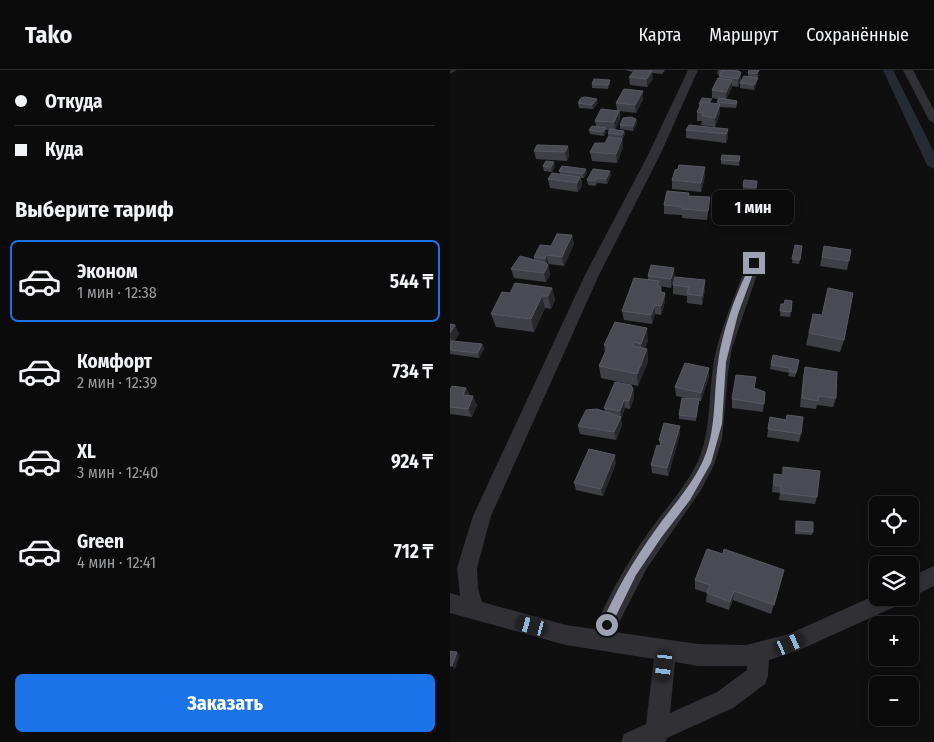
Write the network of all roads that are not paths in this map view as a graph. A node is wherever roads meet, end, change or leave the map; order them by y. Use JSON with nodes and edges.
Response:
{"nodes":[{"id":1,"x":693,"y":70,"type":"edge"},
{"id":2,"x":908,"y":70,"type":"edge"},
{"id":3,"x":934,"y":120,"type":"edge"},
{"id":4,"x":754,"y":263,"type":"dead end"},
{"id":5,"x":934,"y":575,"type":"edge"},
{"id":6,"x":919,"y":583,"type":"edge"},
{"id":7,"x":450,"y":603,"type":"edge"},
{"id":8,"x":874,"y":606,"type":"edge"},
{"id":9,"x":476,"y":611,"type":"junction"},
{"id":10,"x":600,"y":640,"type":"junction"},
{"id":11,"x":666,"y":650,"type":"junction"},
{"id":12,"x":759,"y":652,"type":"junction"},
{"id":13,"x":656,"y":736,"type":"edge"},
{"id":14,"x":632,"y":742,"type":"edge"}],
"edges":[{"from":1,"to":9,"type":"street"},
{"from":2,"to":3,"type":"street"},
{"from":4,"to":10,"type":"street"},
{"from":5,"to":6,"type":"street"},
{"from":7,"to":9,"type":"street"},
{"from":8,"to":12,"type":"street"},
{"from":9,"to":10,"type":"street"},
{"from":10,"to":11,"type":"street"},
{"from":11,"to":12,"type":"street"},
{"from":11,"to":13,"type":"street"},
{"from":12,"to":13,"type":"street"},
{"from":13,"to":14,"type":"street"}]}
